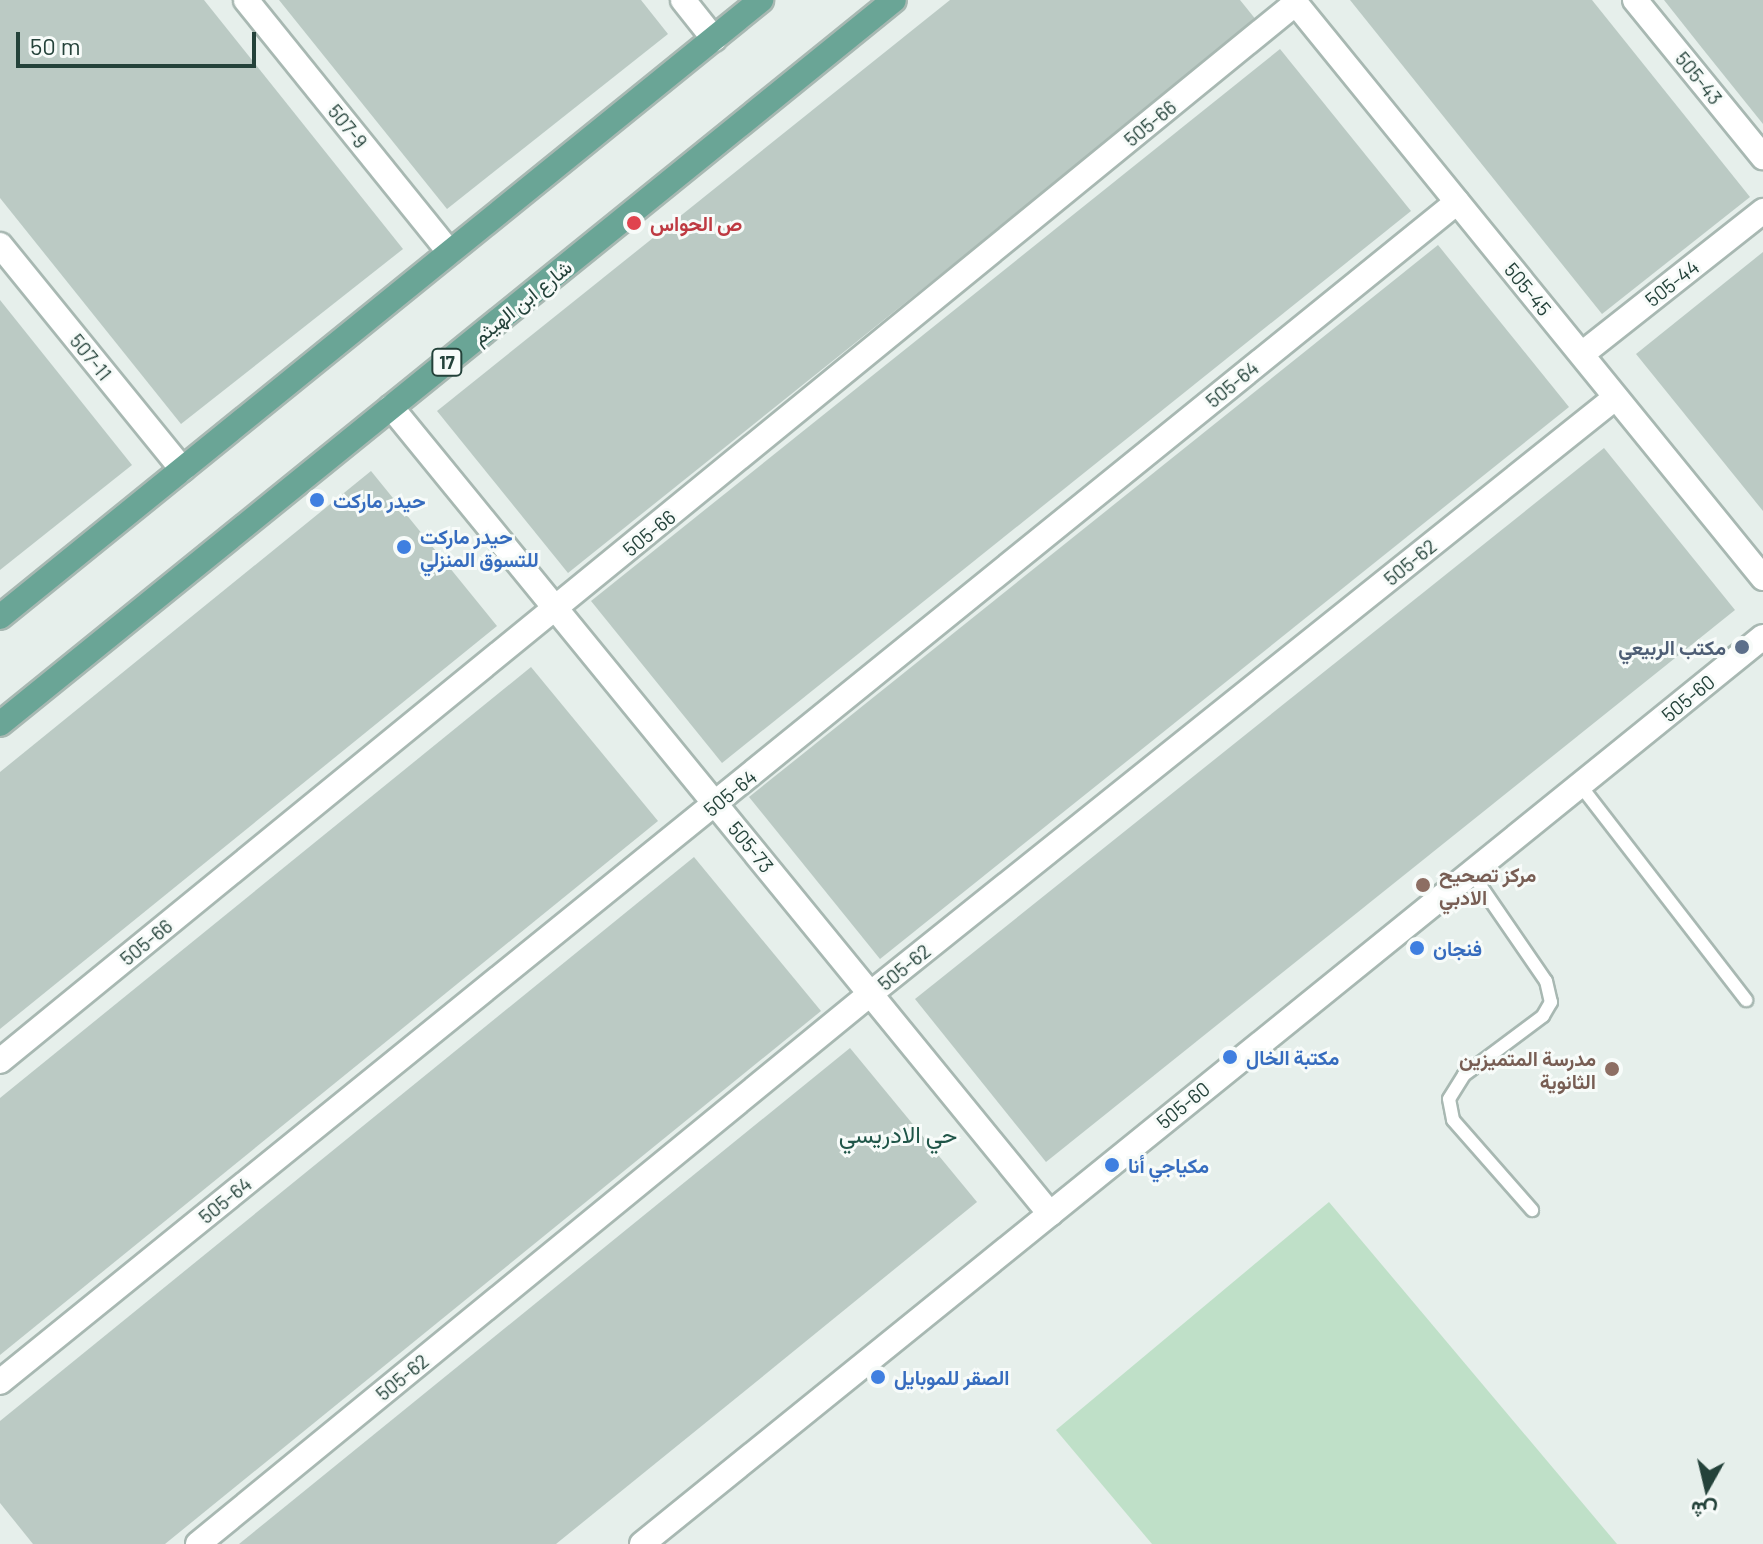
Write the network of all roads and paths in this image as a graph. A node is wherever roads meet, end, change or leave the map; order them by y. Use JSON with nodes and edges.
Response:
{"nodes":[{"id":1,"x":246,"y":0,"type":"edge"},
{"id":2,"x":683,"y":0,"type":"edge"},
{"id":3,"x":761,"y":0,"type":"edge"},
{"id":4,"x":894,"y":0,"type":"edge"},
{"id":5,"x":1635,"y":0,"type":"edge"},
{"id":6,"x":1294,"y":2,"type":"edge"},
{"id":7,"x":714,"y":39,"type":"junction"},
{"id":8,"x":1763,"y":157,"type":"edge"},
{"id":9,"x":1457,"y":202,"type":"junction"},
{"id":10,"x":1763,"y":211,"type":"edge"},
{"id":11,"x":0,"y":245,"type":"edge"},
{"id":12,"x":449,"y":252,"type":"junction"},
{"id":13,"x":1582,"y":354,"type":"junction"},
{"id":14,"x":1616,"y":397,"type":"junction"},
{"id":15,"x":391,"y":407,"type":"junction"},
{"id":16,"x":182,"y":469,"type":"junction"},
{"id":17,"x":1763,"y":578,"type":"edge"},
{"id":18,"x":556,"y":609,"type":"junction"},
{"id":19,"x":0,"y":617,"type":"edge"},
{"id":20,"x":1763,"y":637,"type":"edge"},
{"id":21,"x":0,"y":724,"type":"edge"},
{"id":22,"x":1580,"y":785,"type":"junction"},
{"id":23,"x":716,"y":804,"type":"junction"},
{"id":24,"x":1471,"y":872,"type":"junction"},
{"id":25,"x":870,"y":994,"type":"junction"},
{"id":26,"x":1746,"y":1000,"type":"dead end"},
{"id":27,"x":0,"y":1061,"type":"edge"},
{"id":28,"x":1532,"y":1210,"type":"dead end"},
{"id":29,"x":1050,"y":1214,"type":"junction"},
{"id":30,"x":0,"y":1382,"type":"edge"},
{"id":31,"x":198,"y":1544,"type":"edge"},
{"id":32,"x":643,"y":1544,"type":"edge"}],
"edges":[{"from":1,"to":12,"type":"street","name":"507-9"},
{"from":2,"to":7,"type":"street"},
{"from":3,"to":7,"type":"main road"},
{"from":4,"to":15,"type":"main road","name":"شارع ابن الهيثم","number":"17"},
{"from":5,"to":8,"type":"street","name":"505-43"},
{"from":6,"to":9,"type":"street","name":"505-45"},
{"from":6,"to":18,"type":"street","name":"505-66"},
{"from":7,"to":12,"type":"main road"},
{"from":9,"to":13,"type":"street","name":"505-45"},
{"from":9,"to":23,"type":"street","name":"505-64"},
{"from":10,"to":13,"type":"street","name":"505-44"},
{"from":11,"to":16,"type":"street","name":"507-11"},
{"from":12,"to":16,"type":"main road"},
{"from":13,"to":14,"type":"street","name":"505-45"},
{"from":14,"to":17,"type":"street","name":"505-45"},
{"from":14,"to":25,"type":"street","name":"505-62"},
{"from":15,"to":18,"type":"street","name":"505-73"},
{"from":15,"to":21,"type":"main road","name":"شارع ابن الهيثم","number":"17"},
{"from":16,"to":19,"type":"main road"},
{"from":18,"to":23,"type":"street","name":"505-73"},
{"from":18,"to":27,"type":"street","name":"505-66"},
{"from":20,"to":22,"type":"street","name":"505-60"},
{"from":22,"to":24,"type":"street","name":"505-60"},
{"from":22,"to":26,"type":"lane"},
{"from":23,"to":25,"type":"street","name":"505-73"},
{"from":23,"to":30,"type":"street","name":"505-64"},
{"from":24,"to":28,"type":"lane"},
{"from":24,"to":29,"type":"street","name":"505-60"},
{"from":25,"to":29,"type":"street","name":"505-73"},
{"from":25,"to":31,"type":"street","name":"505-62"},
{"from":29,"to":32,"type":"street","name":"505-60"}]}
